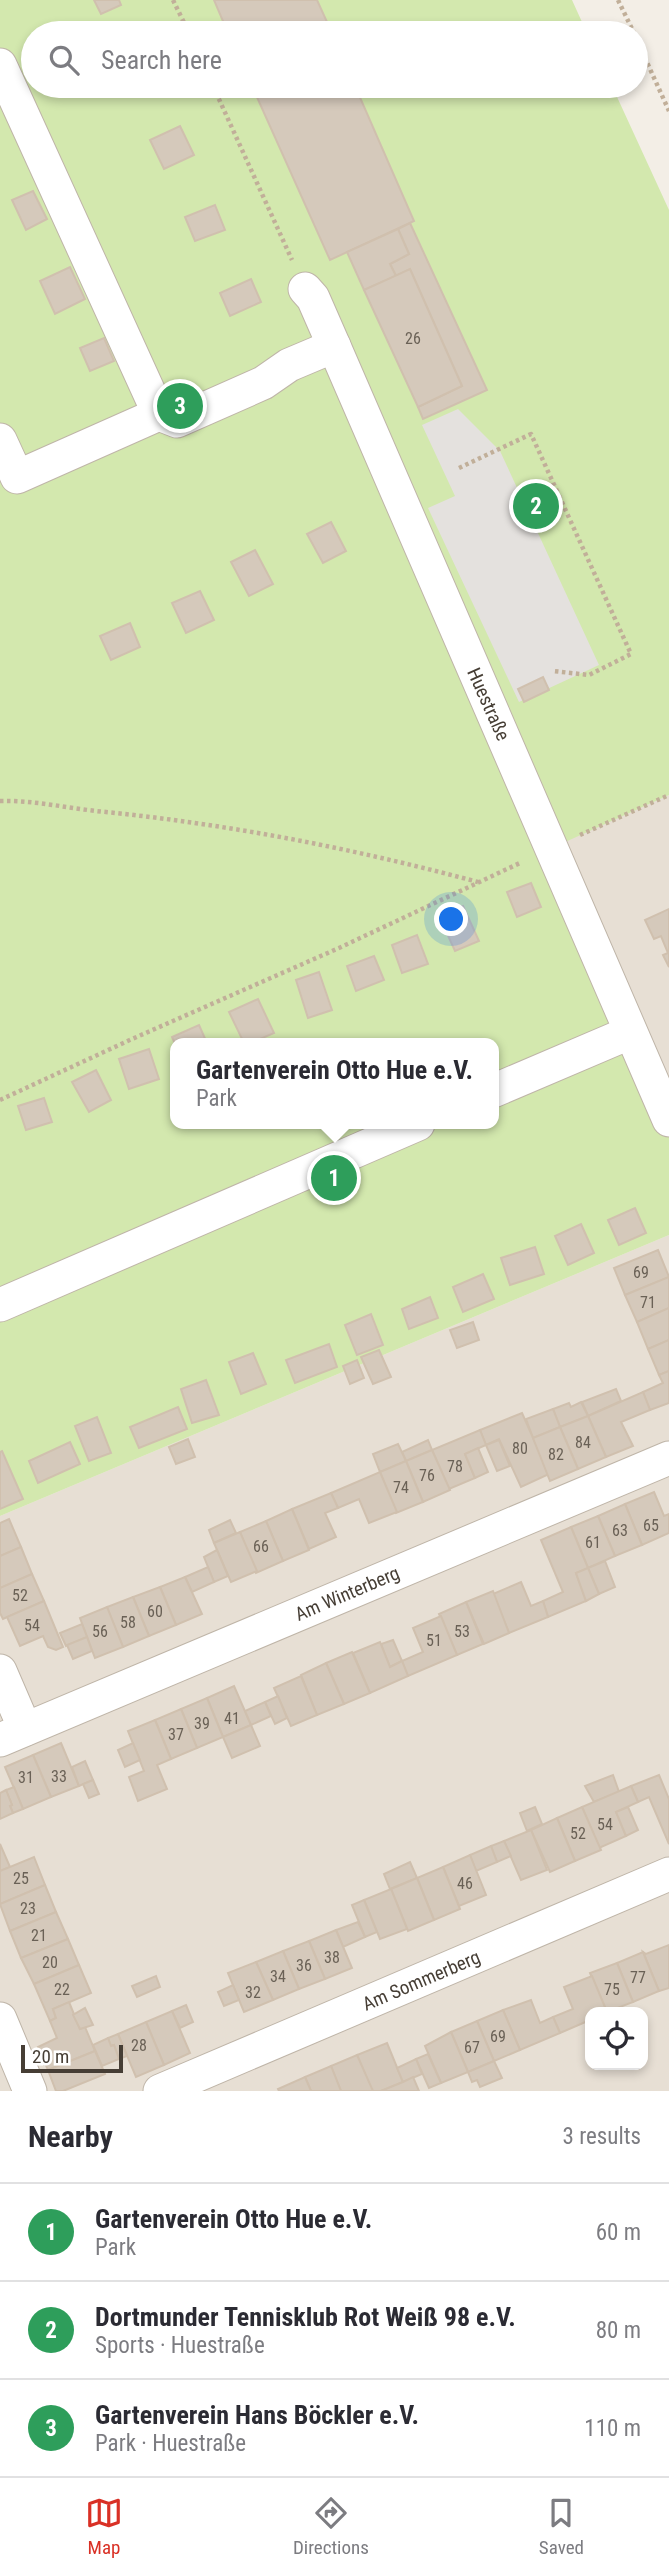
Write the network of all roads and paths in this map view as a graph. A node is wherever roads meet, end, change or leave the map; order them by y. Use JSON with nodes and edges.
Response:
{"nodes":[{"id":1,"x":173,"y":0,"type":"edge"},
{"id":2,"x":618,"y":0,"type":"edge"},
{"id":3,"x":183,"y":21,"type":"edge"},
{"id":4,"x":628,"y":21,"type":"edge"},
{"id":5,"x":0,"y":65,"type":"edge"},
{"id":6,"x":648,"y":65,"type":"edge"},
{"id":7,"x":219,"y":98,"type":"edge"},
{"id":8,"x":669,"y":111,"type":"edge"},
{"id":9,"x":305,"y":289,"type":"joint"},
{"id":10,"x":334,"y":346,"type":"junction"},
{"id":11,"x":159,"y":414,"type":"junction"},
{"id":12,"x":0,"y":440,"type":"edge"},
{"id":13,"x":459,"y":468,"type":"dead end"},
{"id":14,"x":553,"y":671,"type":"dead end"},
{"id":15,"x":0,"y":801,"type":"edge"},
{"id":16,"x":629,"y":1033,"type":"junction"},
{"id":17,"x":499,"y":1088,"type":"edge"},
{"id":18,"x":0,"y":1100,"type":"edge"},
{"id":19,"x":669,"y":1121,"type":"edge"},
{"id":20,"x":406,"y":1129,"type":"edge"},
{"id":21,"x":0,"y":1305,"type":"edge"},
{"id":22,"x":669,"y":1458,"type":"edge"},
{"id":23,"x":0,"y":1671,"type":"edge"},
{"id":24,"x":13,"y":1734,"type":"edge"},
{"id":25,"x":669,"y":1874,"type":"edge"},
{"id":26,"x":0,"y":2020,"type":"edge"},
{"id":27,"x":169,"y":2089,"type":"edge"},
{"id":28,"x":30,"y":2091,"type":"edge"}],
"edges":[{"from":1,"to":3,"type":"path"},
{"from":2,"to":4,"type":"path"},
{"from":5,"to":11,"type":"street"},
{"from":6,"to":8,"type":"path"},
{"from":7,"to":9,"type":"path"},
{"from":9,"to":10,"type":"street","name":"Huestraße"},
{"from":10,"to":11,"type":"street"},
{"from":10,"to":16,"type":"street","name":"Huestraße"},
{"from":11,"to":12,"type":"street"},
{"from":13,"to":14,"type":"path"},
{"from":15,"to":18,"type":"path"},
{"from":16,"to":17,"type":"street"},
{"from":16,"to":19,"type":"street","name":"Huestraße"},
{"from":20,"to":21,"type":"street"},
{"from":22,"to":24,"type":"street","name":"Am Winterberg"},
{"from":23,"to":24,"type":"street","name":"Am Winterberg"},
{"from":25,"to":27,"type":"street","name":"Am Sommerberg"},
{"from":26,"to":28,"type":"street"}]}
